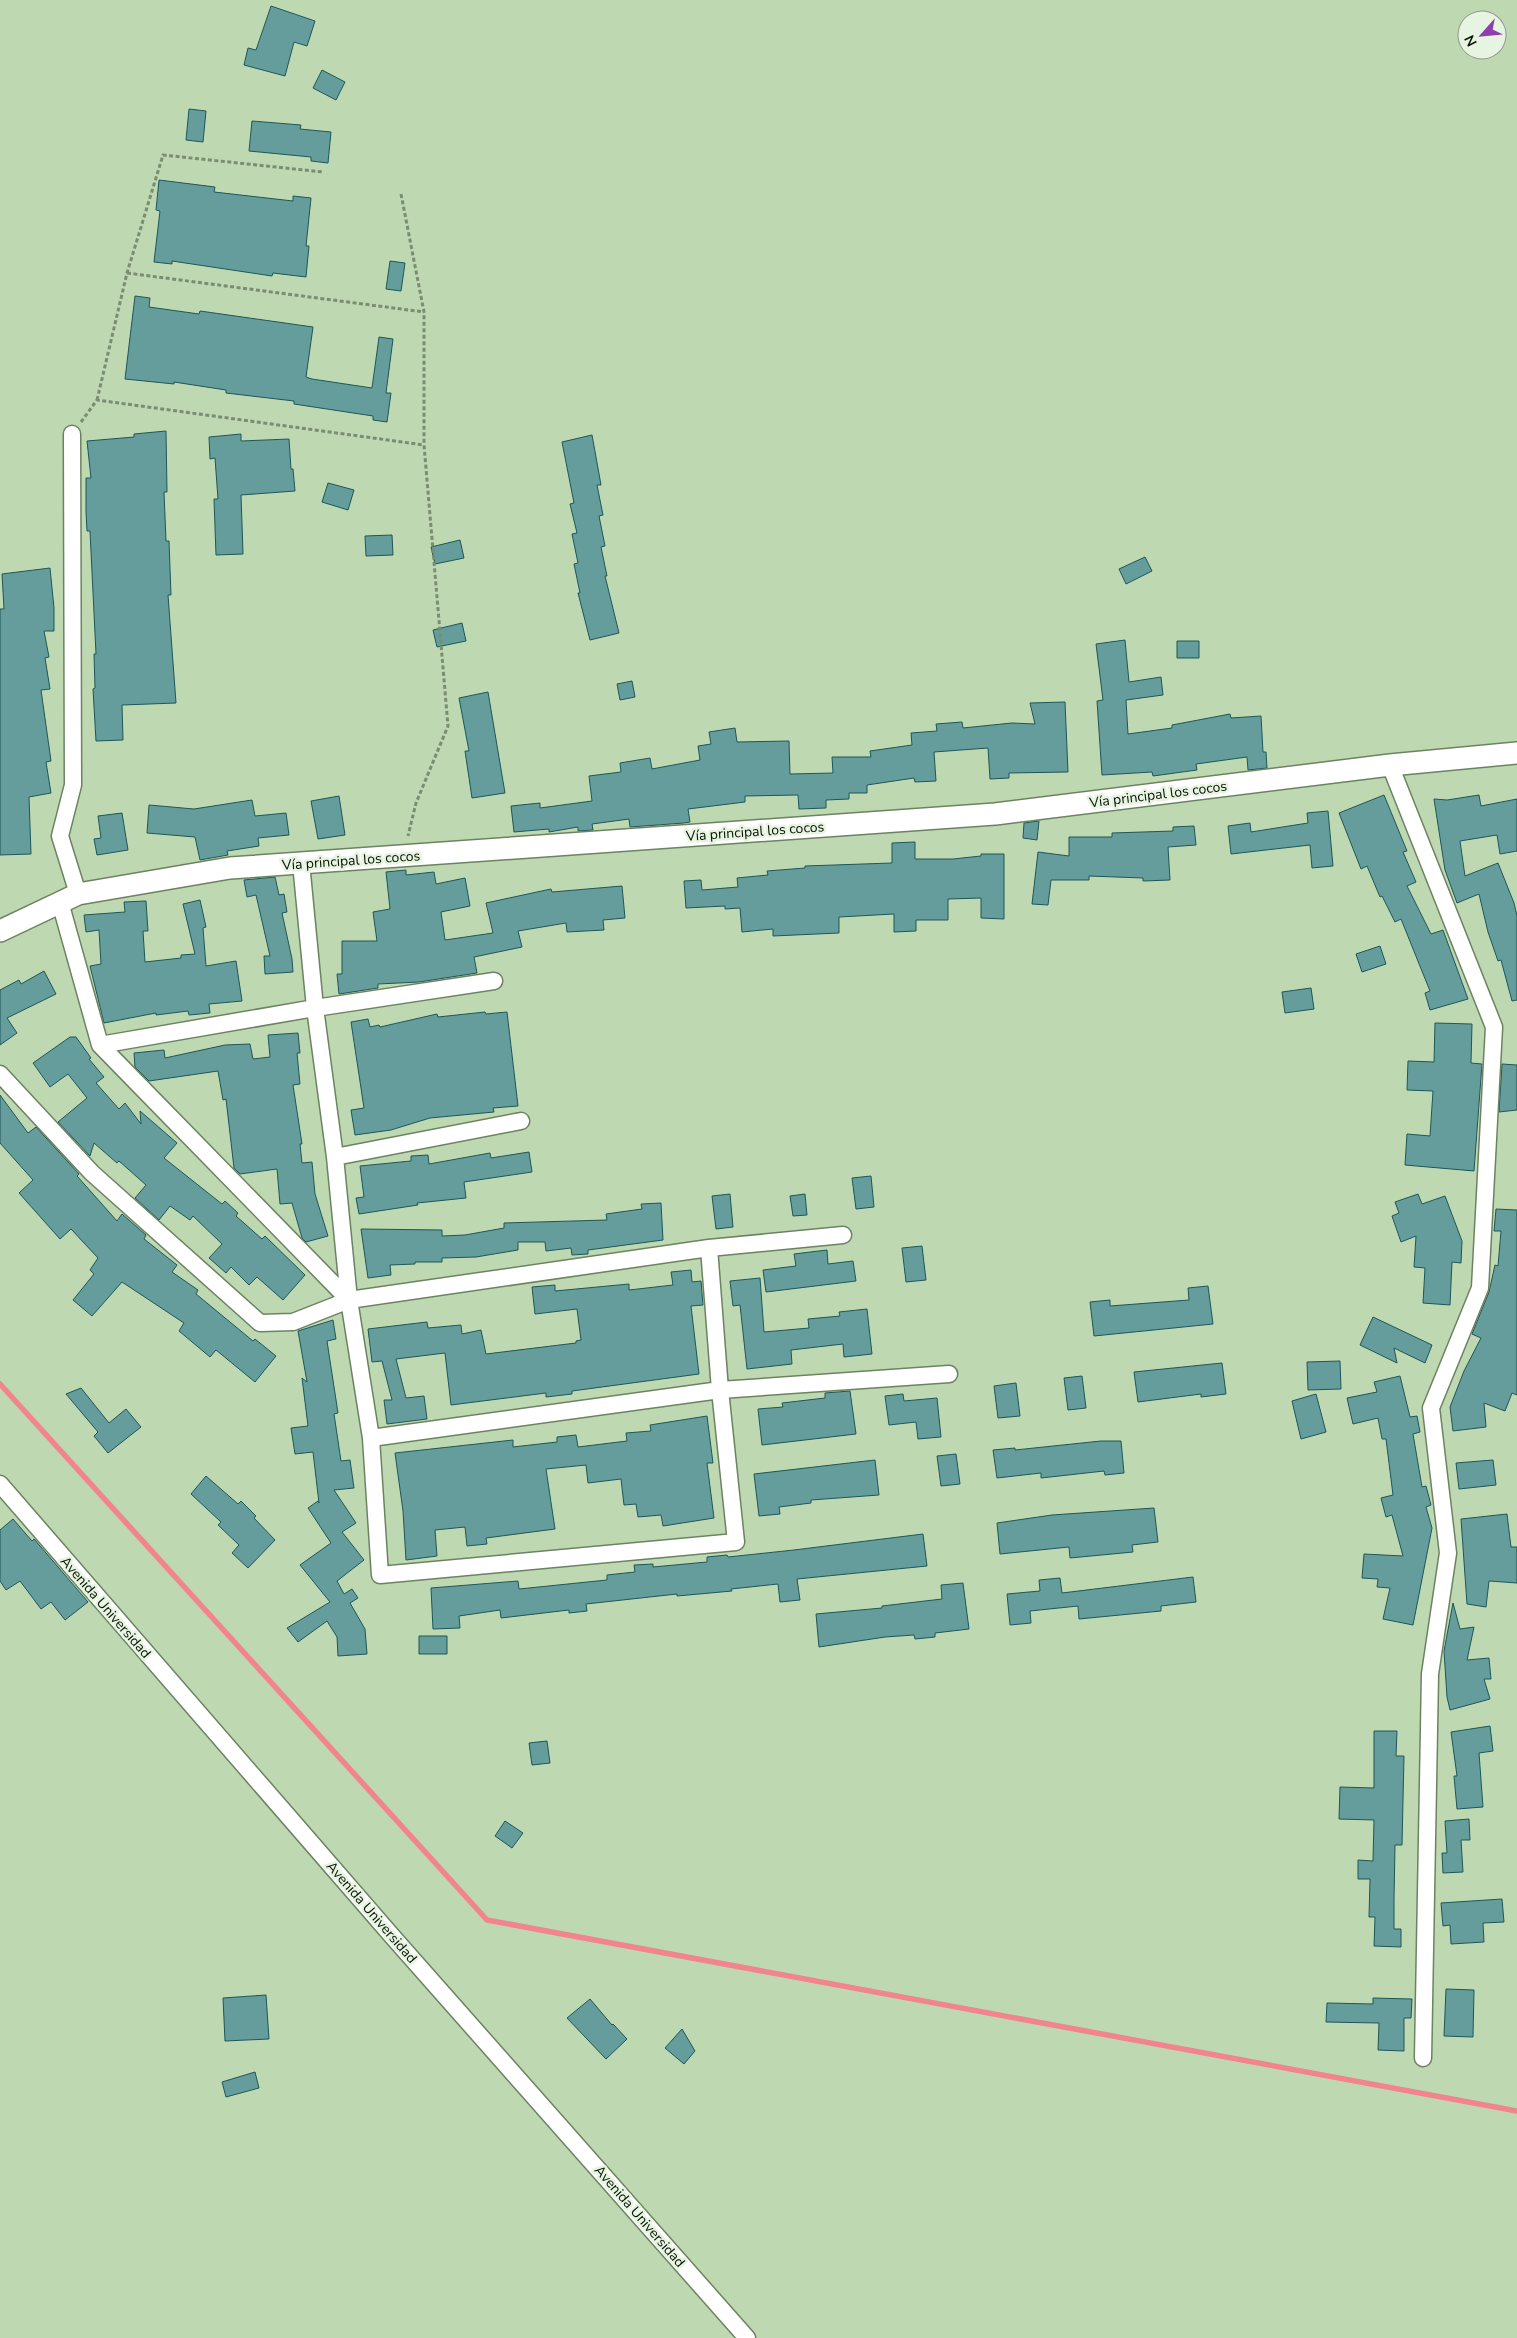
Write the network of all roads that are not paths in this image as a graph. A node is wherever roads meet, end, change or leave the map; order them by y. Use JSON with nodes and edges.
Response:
{"nodes":[{"id":1,"x":72,"y":434,"type":"road end"},
{"id":2,"x":1517,"y":753,"type":"edge"},
{"id":3,"x":1390,"y":765,"type":"junction"},
{"id":4,"x":301,"y":863,"type":"junction"},
{"id":5,"x":69,"y":898,"type":"junction"},
{"id":6,"x":0,"y":931,"type":"edge"},
{"id":7,"x":494,"y":981,"type":"dead end"},
{"id":8,"x":315,"y":1008,"type":"junction"},
{"id":9,"x":100,"y":1045,"type":"junction"},
{"id":10,"x":0,"y":1074,"type":"edge"},
{"id":11,"x":521,"y":1121,"type":"dead end"},
{"id":12,"x":334,"y":1157,"type":"junction"},
{"id":13,"x":843,"y":1234,"type":"dead end"},
{"id":14,"x":709,"y":1248,"type":"junction"},
{"id":15,"x":349,"y":1300,"type":"junction"},
{"id":16,"x":949,"y":1374,"type":"dead end"},
{"id":17,"x":720,"y":1390,"type":"junction"},
{"id":18,"x":371,"y":1438,"type":"junction"},
{"id":19,"x":0,"y":1484,"type":"edge"},
{"id":20,"x":1423,"y":2058,"type":"dead end"},
{"id":21,"x":747,"y":2338,"type":"edge"}],
"edges":[{"from":1,"to":5,"type":"street"},
{"from":2,"to":3,"type":"street","name":"Vía principal los cocos"},
{"from":3,"to":4,"type":"street","name":"Vía principal los cocos"},
{"from":3,"to":20,"type":"street"},
{"from":4,"to":5,"type":"street","name":"Vía principal los cocos"},
{"from":4,"to":8,"type":"street"},
{"from":5,"to":6,"type":"street","name":"Vía principal los cocos"},
{"from":5,"to":9,"type":"street"},
{"from":7,"to":8,"type":"street"},
{"from":8,"to":9,"type":"street"},
{"from":8,"to":12,"type":"street"},
{"from":9,"to":15,"type":"street"},
{"from":10,"to":15,"type":"street"},
{"from":11,"to":12,"type":"street"},
{"from":12,"to":15,"type":"street"},
{"from":13,"to":14,"type":"street"},
{"from":14,"to":15,"type":"street"},
{"from":14,"to":17,"type":"street"},
{"from":15,"to":18,"type":"street"},
{"from":16,"to":17,"type":"street"},
{"from":17,"to":18,"type":"street"},
{"from":17,"to":18,"type":"street"},
{"from":19,"to":21,"type":"street","name":"Avenida Universidad"}]}
